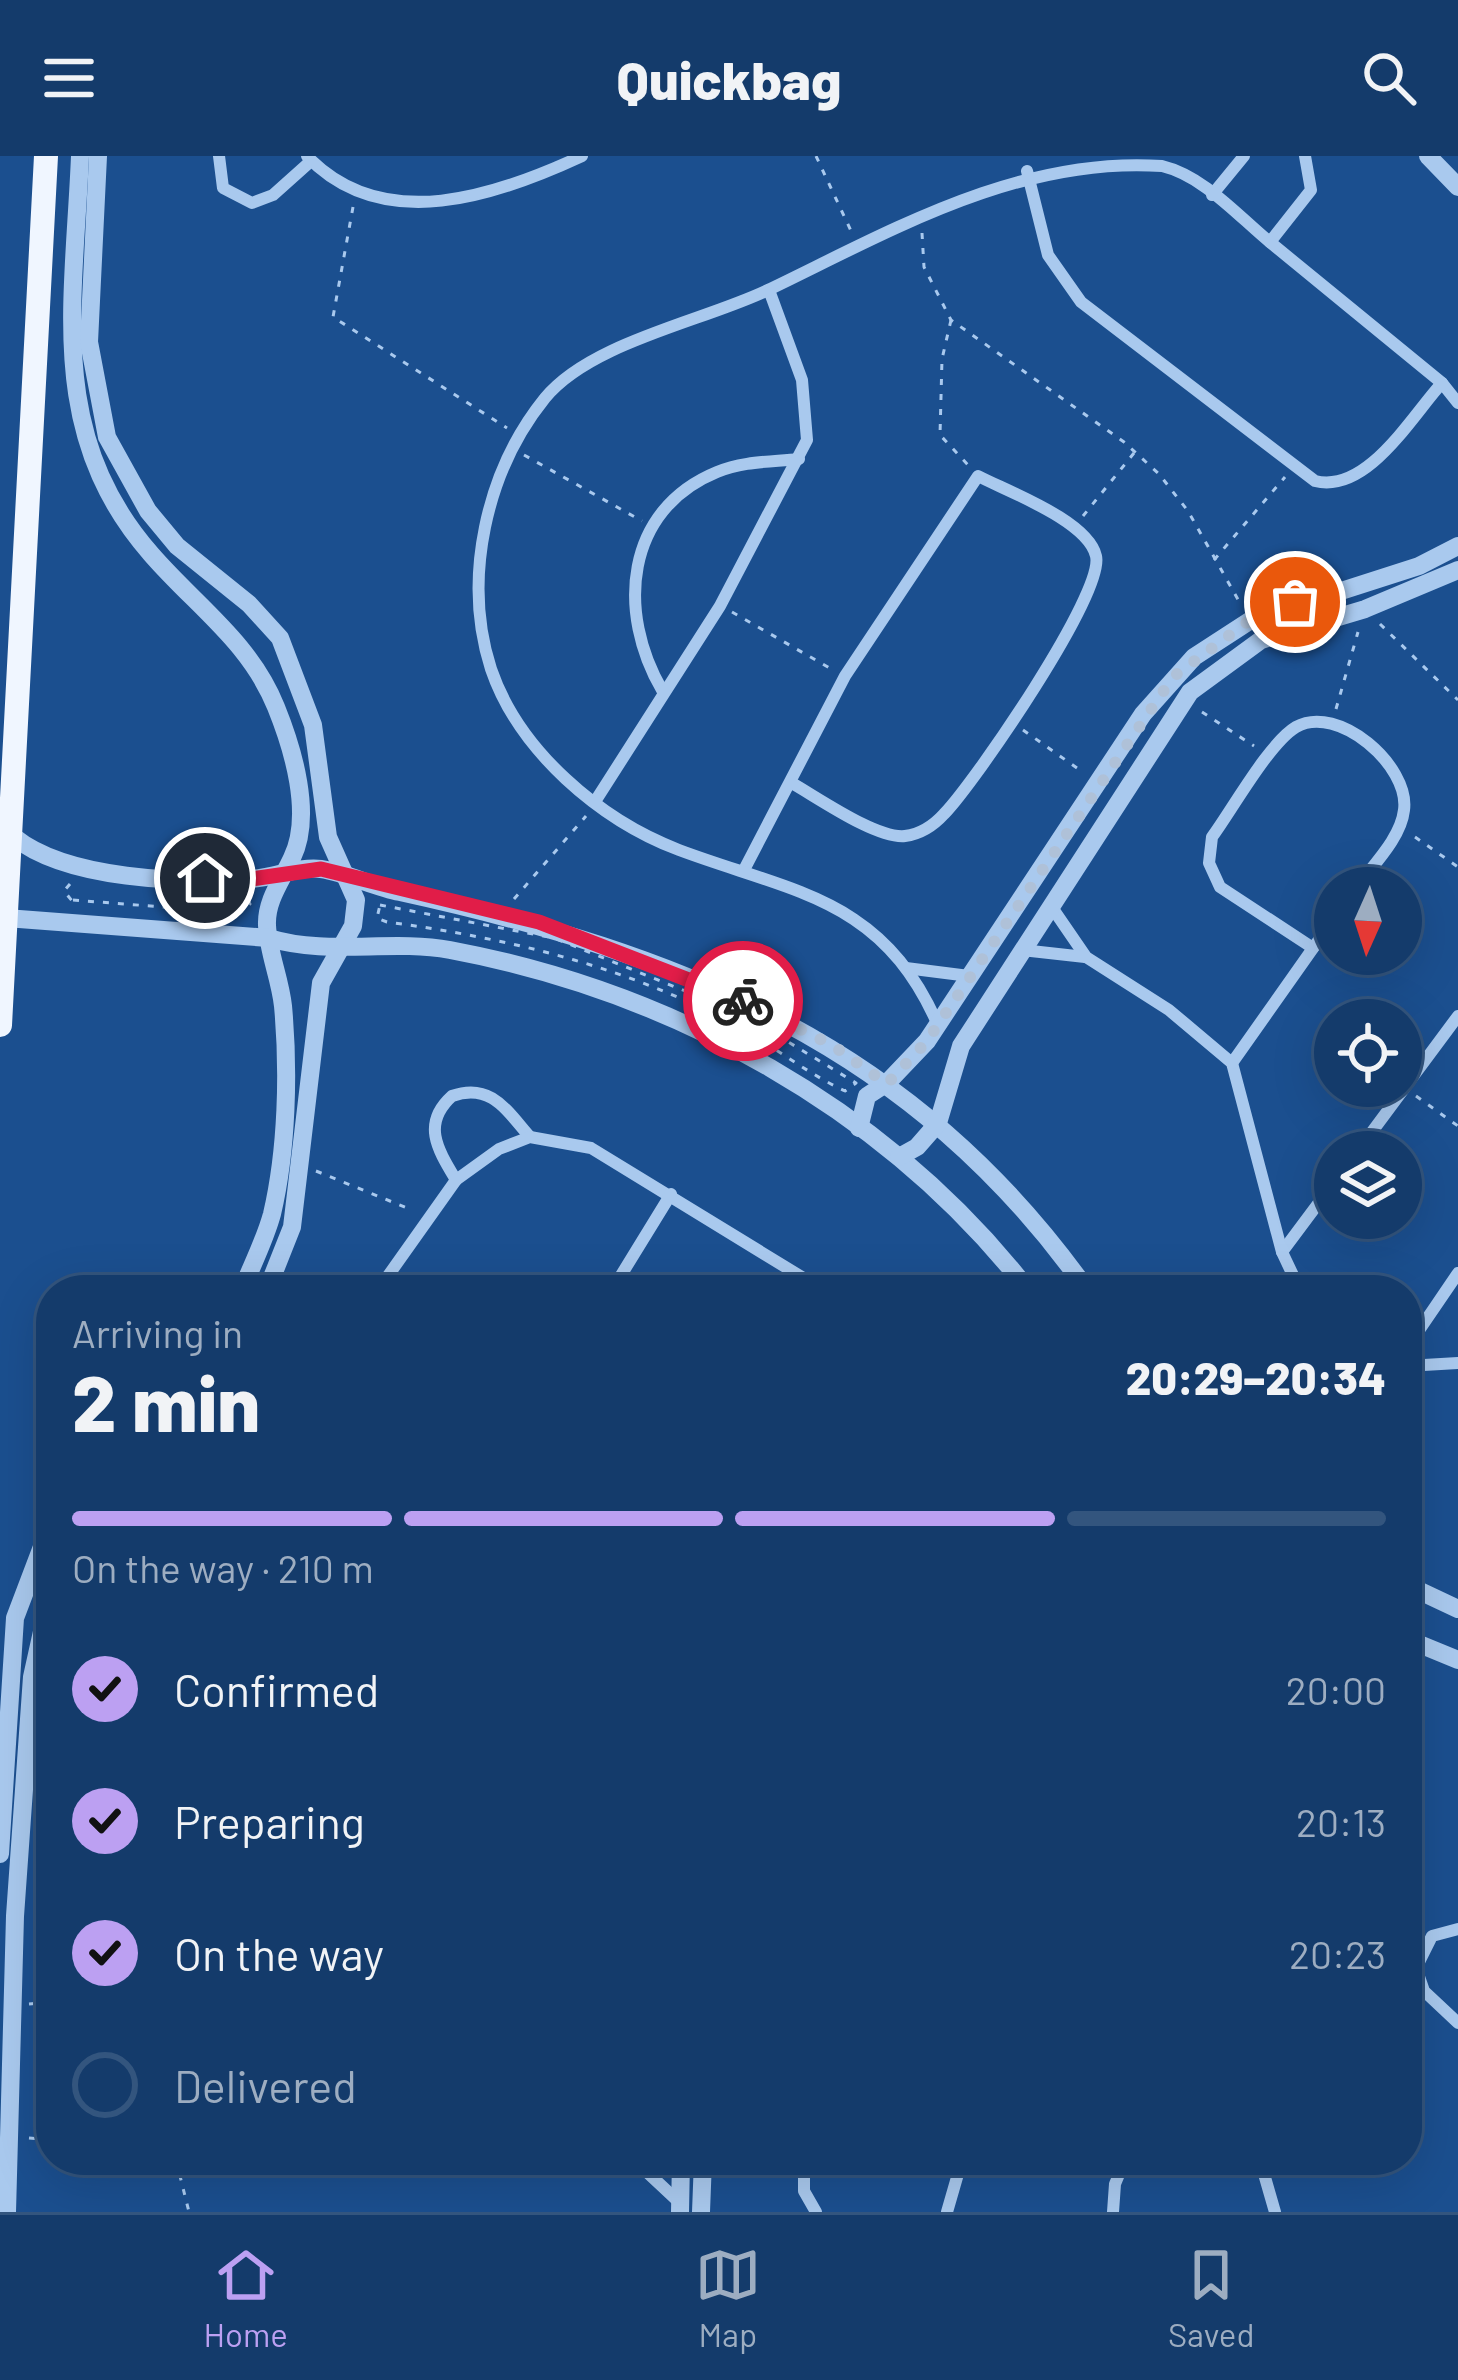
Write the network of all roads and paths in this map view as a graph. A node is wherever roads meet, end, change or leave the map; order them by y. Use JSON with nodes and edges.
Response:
{"nodes":[{"id":1,"x":46,"y":156,"type":"edge"},
{"id":2,"x":80,"y":156,"type":"edge"},
{"id":3,"x":98,"y":156,"type":"edge"},
{"id":4,"x":219,"y":156,"type":"edge"},
{"id":5,"x":582,"y":156,"type":"edge"},
{"id":6,"x":816,"y":156,"type":"edge"},
{"id":7,"x":1244,"y":156,"type":"edge"},
{"id":8,"x":1305,"y":156,"type":"edge"},
{"id":9,"x":1428,"y":156,"type":"edge"},
{"id":10,"x":309,"y":159,"type":"edge"},
{"id":11,"x":1027,"y":171,"type":"junction"},
{"id":12,"x":357,"y":187,"type":"junction"},
{"id":13,"x":1458,"y":187,"type":"edge"},
{"id":14,"x":1212,"y":195,"type":"junction"},
{"id":15,"x":926,"y":207,"type":"junction"},
{"id":16,"x":856,"y":240,"type":"junction"},
{"id":17,"x":1270,"y":242,"type":"junction"},
{"id":18,"x":769,"y":290,"type":"junction"},
{"id":19,"x":951,"y":320,"type":"junction"},
{"id":20,"x":1442,"y":383,"type":"junction"},
{"id":21,"x":1458,"y":404,"type":"edge"},
{"id":22,"x":515,"y":441,"type":"junction"},
{"id":23,"x":1135,"y":452,"type":"junction"},
{"id":24,"x":799,"y":459,"type":"junction"},
{"id":25,"x":1294,"y":466,"type":"junction"},
{"id":26,"x":978,"y":476,"type":"junction"},
{"id":27,"x":1075,"y":526,"type":"junction"},
{"id":28,"x":653,"y":527,"type":"junction"},
{"id":29,"x":1458,"y":546,"type":"edge"},
{"id":30,"x":1214,"y":560,"type":"junction"},
{"id":31,"x":1458,"y":570,"type":"edge"},
{"id":32,"x":720,"y":605,"type":"junction"},
{"id":33,"x":1365,"y":609,"type":"junction"},
{"id":34,"x":1250,"y":620,"type":"junction"},
{"id":35,"x":1261,"y":640,"type":"junction"},
{"id":36,"x":845,"y":676,"type":"junction"},
{"id":37,"x":662,"y":689,"type":"junction"},
{"id":38,"x":1184,"y":700,"type":"junction"},
{"id":39,"x":1458,"y":700,"type":"edge"},
{"id":40,"x":1012,"y":722,"type":"junction"},
{"id":41,"x":1332,"y":722,"type":"junction"},
{"id":42,"x":1270,"y":757,"type":"junction"},
{"id":43,"x":790,"y":782,"type":"junction"},
{"id":44,"x":1100,"y":783,"type":"junction"},
{"id":45,"x":596,"y":800,"type":"junction"},
{"id":46,"x":1399,"y":827,"type":"junction"},
{"id":47,"x":14,"y":837,"type":"junction"},
{"id":48,"x":1371,"y":867,"type":"edge"},
{"id":49,"x":1458,"y":867,"type":"edge"},
{"id":50,"x":745,"y":868,"type":"junction"},
{"id":51,"x":281,"y":876,"type":"junction"},
{"id":52,"x":350,"y":880,"type":"junction"},
{"id":53,"x":1051,"y":905,"type":"junction"},
{"id":54,"x":500,"y":914,"type":"junction"},
{"id":55,"x":6,"y":918,"type":"junction"},
{"id":56,"x":269,"y":938,"type":"junction"},
{"id":57,"x":342,"y":946,"type":"junction"},
{"id":58,"x":1313,"y":948,"type":"joint"},
{"id":59,"x":1021,"y":950,"type":"junction"},
{"id":60,"x":1087,"y":957,"type":"junction"},
{"id":61,"x":906,"y":968,"type":"junction"},
{"id":62,"x":969,"y":976,"type":"junction"},
{"id":63,"x":1458,"y":1016,"type":"edge"},
{"id":64,"x":0,"y":1025,"type":"edge"},
{"id":65,"x":938,"y":1025,"type":"junction"},
{"id":66,"x":1232,"y":1064,"type":"junction"},
{"id":67,"x":1422,"y":1066,"type":"edge"},
{"id":68,"x":887,"y":1084,"type":"junction"},
{"id":69,"x":1422,"y":1101,"type":"edge"},
{"id":70,"x":1391,"y":1107,"type":"edge"},
{"id":71,"x":938,"y":1123,"type":"junction"},
{"id":72,"x":1458,"y":1126,"type":"edge"},
{"id":73,"x":859,"y":1128,"type":"junction"},
{"id":74,"x":1373,"y":1131,"type":"edge"},
{"id":75,"x":530,"y":1137,"type":"junction"},
{"id":76,"x":899,"y":1157,"type":"junction"},
{"id":77,"x":302,"y":1165,"type":"junction"},
{"id":78,"x":456,"y":1180,"type":"junction"},
{"id":79,"x":671,"y":1194,"type":"junction"},
{"id":80,"x":1314,"y":1209,"type":"edge"},
{"id":81,"x":430,"y":1218,"type":"junction"},
{"id":82,"x":1282,"y":1252,"type":"junction"},
{"id":83,"x":797,"y":1272,"type":"junction"},
{"id":84,"x":1458,"y":1273,"type":"edge"},
{"id":85,"x":248,"y":1275,"type":"edge"},
{"id":86,"x":273,"y":1275,"type":"edge"},
{"id":87,"x":389,"y":1275,"type":"edge"},
{"id":88,"x":621,"y":1275,"type":"edge"},
{"id":89,"x":796,"y":1275,"type":"edge"},
{"id":90,"x":801,"y":1275,"type":"edge"},
{"id":91,"x":1015,"y":1275,"type":"edge"},
{"id":92,"x":1074,"y":1275,"type":"edge"},
{"id":93,"x":1293,"y":1275,"type":"edge"},
{"id":94,"x":1422,"y":1326,"type":"edge"},
{"id":95,"x":1458,"y":1363,"type":"edge"},
{"id":96,"x":1422,"y":1365,"type":"edge"},
{"id":97,"x":36,"y":1562,"type":"edge"},
{"id":98,"x":1422,"y":1592,"type":"edge"},
{"id":99,"x":1458,"y":1609,"type":"edge"},
{"id":100,"x":1422,"y":1645,"type":"edge"},
{"id":101,"x":1458,"y":1660,"type":"edge"},
{"id":102,"x":36,"y":1670,"type":"edge"},
{"id":103,"x":0,"y":1854,"type":"edge"},
{"id":104,"x":1458,"y":1929,"type":"edge"},
{"id":105,"x":1422,"y":1956,"type":"edge"},
{"id":106,"x":1422,"y":1985,"type":"edge"},
{"id":107,"x":1458,"y":2023,"type":"edge"},
{"id":108,"x":10,"y":2136,"type":"junction"},
{"id":109,"x":36,"y":2139,"type":"edge"},
{"id":110,"x":180,"y":2175,"type":"edge"},
{"id":111,"x":648,"y":2175,"type":"edge"},
{"id":112,"x":681,"y":2175,"type":"edge"},
{"id":113,"x":703,"y":2175,"type":"edge"},
{"id":114,"x":804,"y":2175,"type":"edge"},
{"id":115,"x":958,"y":2175,"type":"edge"},
{"id":116,"x":1119,"y":2175,"type":"edge"},
{"id":117,"x":1265,"y":2175,"type":"edge"},
{"id":118,"x":680,"y":2208,"type":"edge"},
{"id":119,"x":7,"y":2212,"type":"edge"},
{"id":120,"x":189,"y":2212,"type":"edge"},
{"id":121,"x":701,"y":2212,"type":"edge"},
{"id":122,"x":816,"y":2212,"type":"edge"},
{"id":123,"x":947,"y":2212,"type":"edge"},
{"id":124,"x":1113,"y":2212,"type":"edge"},
{"id":125,"x":1276,"y":2212,"type":"edge"}],
"edges":[{"from":1,"to":47,"type":"main road"},
{"from":2,"to":51,"type":"street"},
{"from":3,"to":52,"type":"street"},
{"from":4,"to":10,"type":"street"},
{"from":5,"to":12,"type":"street"},
{"from":6,"to":16,"type":"path"},
{"from":7,"to":14,"type":"street"},
{"from":8,"to":17,"type":"street"},
{"from":9,"to":13,"type":"street"},
{"from":10,"to":12,"type":"street"},
{"from":11,"to":14,"type":"street"},
{"from":11,"to":15,"type":"street"},
{"from":11,"to":25,"type":"street"},
{"from":12,"to":22,"type":"path"},
{"from":14,"to":17,"type":"street"},
{"from":15,"to":16,"type":"street"},
{"from":15,"to":19,"type":"path"},
{"from":16,"to":18,"type":"street"},
{"from":17,"to":20,"type":"street"},
{"from":18,"to":22,"type":"street"},
{"from":18,"to":24,"type":"street"},
{"from":19,"to":23,"type":"path"},
{"from":19,"to":26,"type":"path"},
{"from":20,"to":21,"type":"street"},
{"from":20,"to":25,"type":"street"},
{"from":22,"to":28,"type":"path"},
{"from":22,"to":45,"type":"street"},
{"from":23,"to":27,"type":"path"},
{"from":23,"to":30,"type":"path"},
{"from":24,"to":28,"type":"street"},
{"from":24,"to":32,"type":"street"},
{"from":25,"to":30,"type":"path"},
{"from":26,"to":27,"type":"street"},
{"from":26,"to":36,"type":"street"},
{"from":27,"to":40,"type":"street"},
{"from":28,"to":37,"type":"street"},
{"from":29,"to":34,"type":"street"},
{"from":30,"to":34,"type":"path"},
{"from":31,"to":33,"type":"street"},
{"from":32,"to":36,"type":"path"},
{"from":32,"to":37,"type":"street"},
{"from":33,"to":35,"type":"street"},
{"from":33,"to":39,"type":"path"},
{"from":33,"to":41,"type":"path"},
{"from":34,"to":35,"type":"street"},
{"from":34,"to":44,"type":"street"},
{"from":35,"to":38,"type":"street"},
{"from":36,"to":43,"type":"street"},
{"from":37,"to":45,"type":"street"},
{"from":38,"to":42,"type":"path"},
{"from":38,"to":53,"type":"street"},
{"from":40,"to":43,"type":"street"},
{"from":40,"to":44,"type":"path"},
{"from":41,"to":42,"type":"street"},
{"from":41,"to":46,"type":"street"},
{"from":42,"to":58,"type":"street"},
{"from":43,"to":50,"type":"street"},
{"from":44,"to":62,"type":"street"},
{"from":45,"to":50,"type":"street"},
{"from":45,"to":54,"type":"path"},
{"from":46,"to":48,"type":"street"},
{"from":46,"to":49,"type":"path"},
{"from":47,"to":51,"type":"street"},
{"from":47,"to":55,"type":"main road"},
{"from":50,"to":61,"type":"street"},
{"from":51,"to":52,"type":"street"},
{"from":51,"to":56,"type":"street"},
{"from":52,"to":54,"type":"street"},
{"from":52,"to":57,"type":"street"},
{"from":53,"to":59,"type":"street"},
{"from":53,"to":60,"type":"street"},
{"from":54,"to":68,"type":"street"},
{"from":55,"to":56,"type":"street"},
{"from":55,"to":64,"type":"main road"},
{"from":56,"to":57,"type":"street"},
{"from":56,"to":85,"type":"street"},
{"from":57,"to":73,"type":"street"},
{"from":57,"to":77,"type":"street"},
{"from":58,"to":66,"type":"street"},
{"from":59,"to":60,"type":"street"},
{"from":59,"to":71,"type":"street"},
{"from":60,"to":66,"type":"street"},
{"from":61,"to":62,"type":"street"},
{"from":61,"to":65,"type":"street"},
{"from":62,"to":65,"type":"street"},
{"from":63,"to":67,"type":"street"},
{"from":65,"to":68,"type":"street"},
{"from":66,"to":82,"type":"street"},
{"from":68,"to":71,"type":"street"},
{"from":68,"to":73,"type":"street"},
{"from":69,"to":72,"type":"path"},
{"from":70,"to":74,"type":"street"},
{"from":71,"to":76,"type":"street"},
{"from":71,"to":92,"type":"street"},
{"from":73,"to":76,"type":"street"},
{"from":75,"to":78,"type":"street"},
{"from":75,"to":78,"type":"street"},
{"from":75,"to":79,"type":"street"},
{"from":76,"to":91,"type":"street"},
{"from":77,"to":81,"type":"path"},
{"from":77,"to":86,"type":"street"},
{"from":78,"to":81,"type":"street"},
{"from":79,"to":83,"type":"street"},
{"from":79,"to":88,"type":"street"},
{"from":80,"to":82,"type":"street"},
{"from":81,"to":87,"type":"street"},
{"from":82,"to":93,"type":"street"},
{"from":83,"to":89,"type":"street"},
{"from":83,"to":90,"type":"street"},
{"from":84,"to":94,"type":"street"},
{"from":95,"to":96,"type":"street"},
{"from":97,"to":103,"type":"street"},
{"from":98,"to":99,"type":"street"},
{"from":100,"to":101,"type":"street"},
{"from":102,"to":108,"type":"street"},
{"from":104,"to":105,"type":"street"},
{"from":106,"to":107,"type":"street"},
{"from":108,"to":109,"type":"path"},
{"from":108,"to":119,"type":"street"},
{"from":110,"to":120,"type":"path"},
{"from":111,"to":118,"type":"street"},
{"from":112,"to":118,"type":"street"},
{"from":113,"to":121,"type":"street"},
{"from":114,"to":122,"type":"street"},
{"from":115,"to":123,"type":"street"},
{"from":116,"to":124,"type":"street"},
{"from":117,"to":125,"type":"street"}]}
